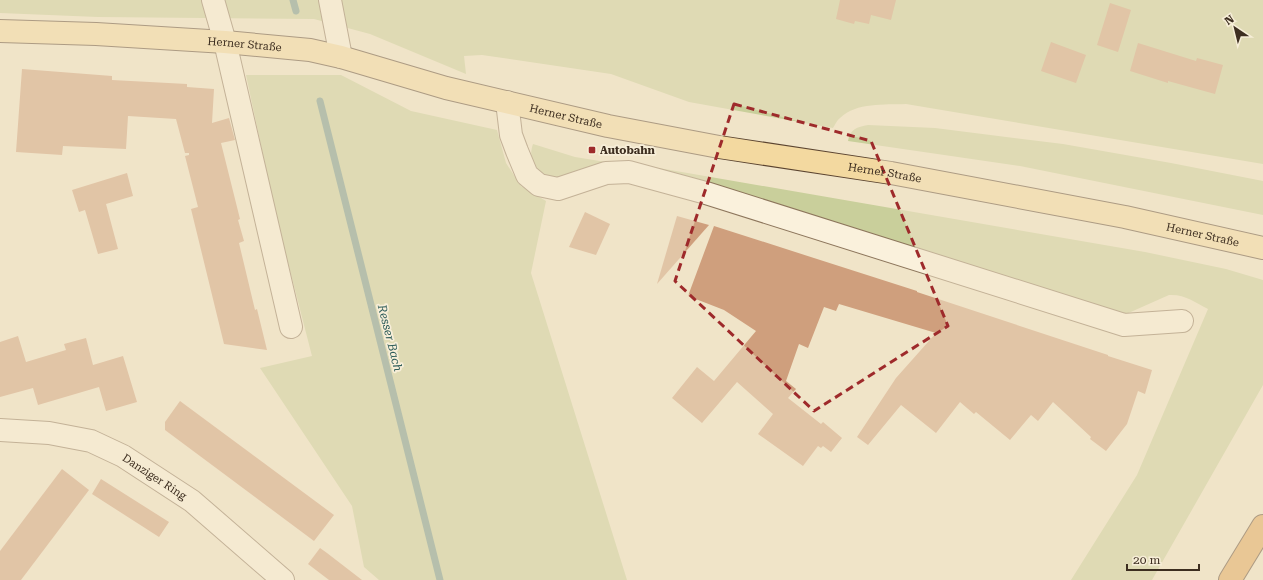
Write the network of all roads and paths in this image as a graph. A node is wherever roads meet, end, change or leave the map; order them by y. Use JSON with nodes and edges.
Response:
{"nodes":[{"id":1,"x":213,"y":0,"type":"edge"},
{"id":2,"x":330,"y":0,"type":"edge"},
{"id":3,"x":0,"y":31,"type":"edge"},
{"id":4,"x":225,"y":42,"type":"junction"},
{"id":5,"x":341,"y":57,"type":"junction"},
{"id":6,"x":507,"y":102,"type":"junction"},
{"id":7,"x":1263,"y":248,"type":"edge"},
{"id":8,"x":1182,"y":321,"type":"dead end"},
{"id":9,"x":291,"y":327,"type":"dead end"},
{"id":10,"x":0,"y":430,"type":"edge"},
{"id":11,"x":1263,"y":526,"type":"edge"},
{"id":12,"x":283,"y":580,"type":"edge"},
{"id":13,"x":1230,"y":580,"type":"edge"}],
"edges":[{"from":1,"to":4,"type":"street"},
{"from":2,"to":5,"type":"street"},
{"from":3,"to":4,"type":"main road","name":"Herner Straße"},
{"from":4,"to":5,"type":"main road","name":"Herner Straße"},
{"from":4,"to":9,"type":"street"},
{"from":5,"to":6,"type":"main road","name":"Herner Straße"},
{"from":6,"to":7,"type":"main road","name":"Herner Straße"},
{"from":6,"to":8,"type":"street"},
{"from":10,"to":12,"type":"street","name":"Danziger Ring"},
{"from":11,"to":13,"type":"highway"}]}
